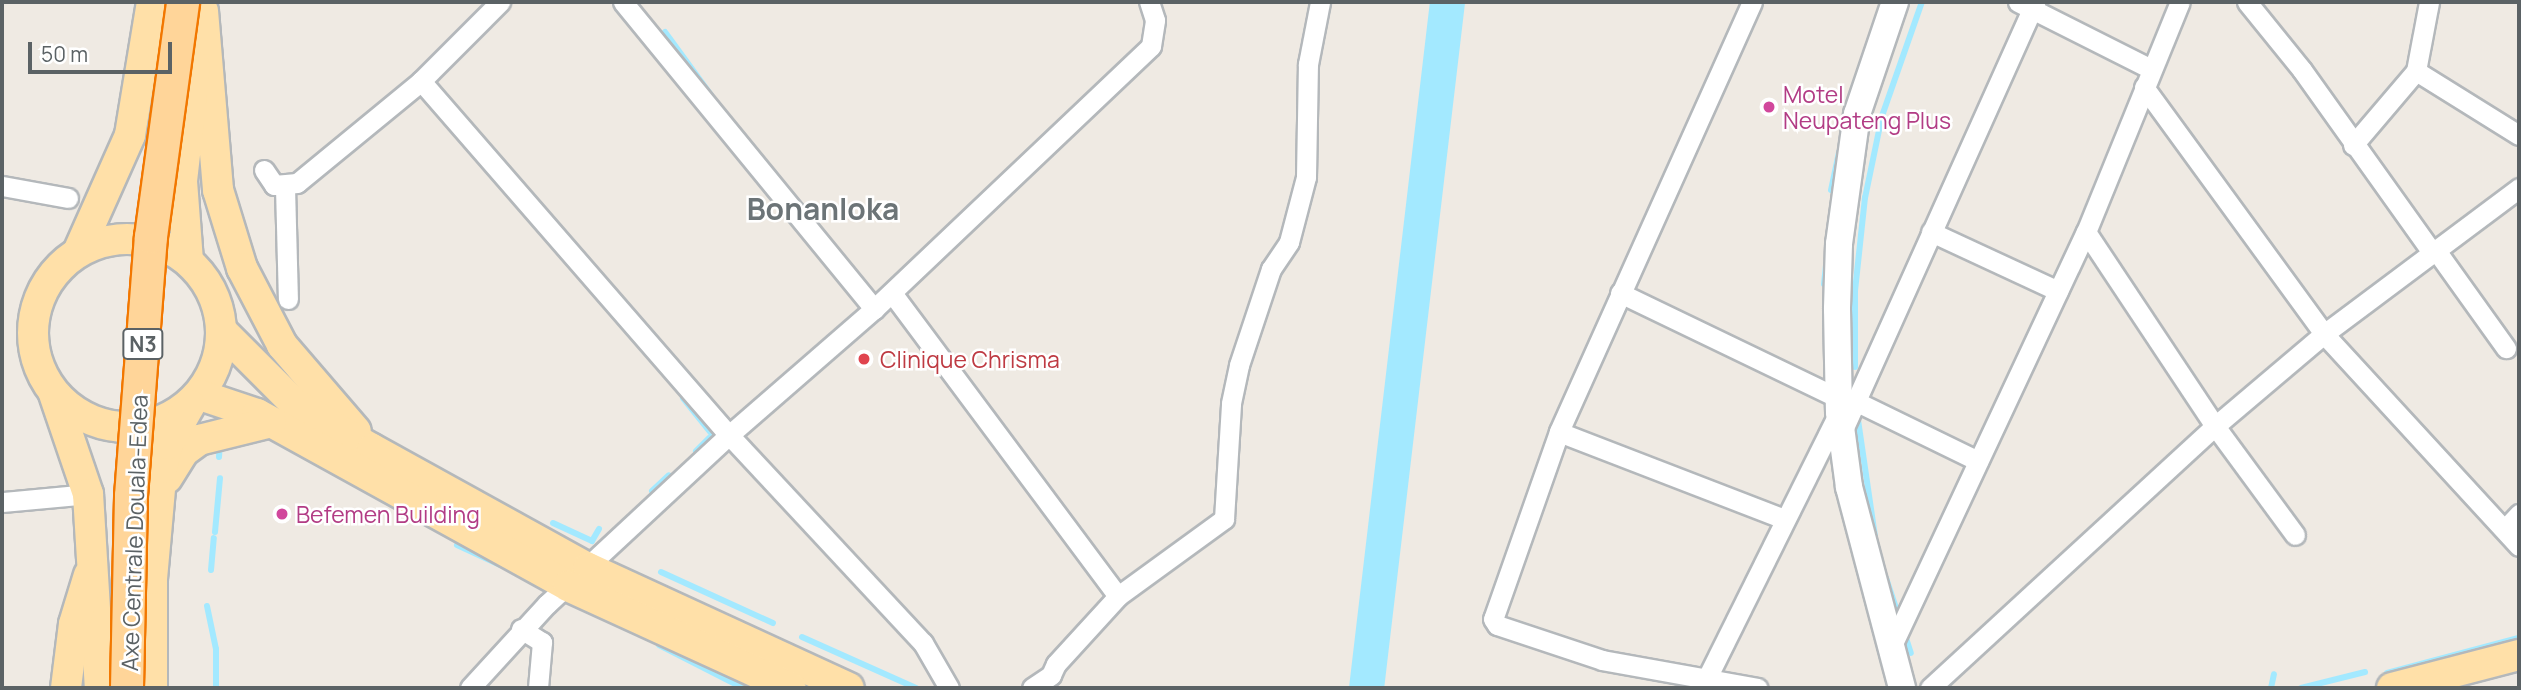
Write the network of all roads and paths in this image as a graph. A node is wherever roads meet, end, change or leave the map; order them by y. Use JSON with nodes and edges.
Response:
{"nodes":[{"id":1,"x":152,"y":2,"type":"edge"},
{"id":2,"x":500,"y":2,"type":"edge"},
{"id":3,"x":623,"y":2,"type":"edge"},
{"id":4,"x":1149,"y":2,"type":"edge"},
{"id":5,"x":1320,"y":2,"type":"edge"},
{"id":6,"x":1752,"y":2,"type":"edge"},
{"id":7,"x":1895,"y":2,"type":"edge"},
{"id":8,"x":2180,"y":2,"type":"edge"},
{"id":9,"x":2247,"y":2,"type":"edge"},
{"id":10,"x":2429,"y":2,"type":"edge"},
{"id":11,"x":2028,"y":4,"type":"edge"},
{"id":12,"x":197,"y":5,"type":"edge"},
{"id":13,"x":2416,"y":71,"type":"junction"},
{"id":14,"x":2147,"y":78,"type":"junction"},
{"id":15,"x":421,"y":81,"type":"junction"},
{"id":16,"x":2519,"y":135,"type":"edge"},
{"id":17,"x":2353,"y":145,"type":"junction"},
{"id":18,"x":264,"y":170,"type":"dead end"},
{"id":19,"x":2,"y":186,"type":"edge"},
{"id":20,"x":285,"y":187,"type":"junction"},
{"id":21,"x":2519,"y":188,"type":"edge"},
{"id":22,"x":68,"y":198,"type":"dead end"},
{"id":23,"x":1931,"y":232,"type":"junction"},
{"id":24,"x":2086,"y":232,"type":"junction"},
{"id":25,"x":2433,"y":250,"type":"junction"},
{"id":26,"x":78,"y":252,"type":"junction"},
{"id":27,"x":188,"y":261,"type":"junction"},
{"id":28,"x":2058,"y":291,"type":"junction"},
{"id":29,"x":892,"y":293,"type":"junction"},
{"id":30,"x":1620,"y":293,"type":"junction"},
{"id":31,"x":288,"y":299,"type":"dead end"},
{"id":32,"x":874,"y":309,"type":"junction"},
{"id":33,"x":222,"y":331,"type":"junction"},
{"id":34,"x":2324,"y":334,"type":"junction"},
{"id":35,"x":2506,"y":348,"type":"dead end"},
{"id":36,"x":53,"y":391,"type":"junction"},
{"id":37,"x":196,"y":398,"type":"junction"},
{"id":38,"x":1843,"y":411,"type":"junction"},
{"id":39,"x":271,"y":422,"type":"junction"},
{"id":40,"x":2215,"y":426,"type":"junction"},
{"id":41,"x":1559,"y":432,"type":"junction"},
{"id":42,"x":729,"y":435,"type":"junction"},
{"id":43,"x":372,"y":449,"type":"junction"},
{"id":44,"x":1978,"y":461,"type":"junction"},
{"id":45,"x":88,"y":494,"type":"junction"},
{"id":46,"x":158,"y":498,"type":"junction"},
{"id":47,"x":2,"y":502,"type":"edge"},
{"id":48,"x":2519,"y":514,"type":"edge"},
{"id":49,"x":1785,"y":519,"type":"junction"},
{"id":50,"x":2505,"y":529,"type":"junction"},
{"id":51,"x":2295,"y":535,"type":"dead end"},
{"id":52,"x":2519,"y":546,"type":"edge"},
{"id":53,"x":95,"y":558,"type":"junction"},
{"id":54,"x":578,"y":577,"type":"junction"},
{"id":55,"x":1118,"y":596,"type":"junction"},
{"id":56,"x":521,"y":629,"type":"junction"},
{"id":57,"x":1889,"y":652,"type":"junction"},
{"id":58,"x":2519,"y":656,"type":"edge"},
{"id":59,"x":1705,"y":682,"type":"junction"},
{"id":60,"x":66,"y":688,"type":"edge"},
{"id":61,"x":100,"y":688,"type":"edge"},
{"id":62,"x":127,"y":688,"type":"edge"},
{"id":63,"x":152,"y":688,"type":"edge"},
{"id":64,"x":470,"y":688,"type":"edge"},
{"id":65,"x":538,"y":688,"type":"edge"},
{"id":66,"x":791,"y":688,"type":"edge"},
{"id":67,"x":849,"y":688,"type":"edge"},
{"id":68,"x":949,"y":688,"type":"edge"},
{"id":69,"x":1032,"y":688,"type":"edge"},
{"id":70,"x":1758,"y":688,"type":"edge"},
{"id":71,"x":1902,"y":688,"type":"edge"},
{"id":72,"x":1930,"y":688,"type":"edge"},
{"id":73,"x":2392,"y":688,"type":"edge"}],
"edges":[{"from":1,"to":26,"type":"main road"},
{"from":2,"to":15,"type":"street"},
{"from":3,"to":32,"type":"street"},
{"from":4,"to":29,"type":"street"},
{"from":5,"to":55,"type":"street"},
{"from":6,"to":30,"type":"street"},
{"from":7,"to":38,"type":"main road"},
{"from":8,"to":14,"type":"street"},
{"from":9,"to":17,"type":"street"},
{"from":10,"to":13,"type":"street"},
{"from":11,"to":14,"type":"street"},
{"from":11,"to":23,"type":"street"},
{"from":12,"to":27,"type":"main road"},
{"from":12,"to":43,"type":"main road"},
{"from":12,"to":62,"type":"highway","name":"Axe Centrale Douala-Edea","number":"N3","bridge":true},
{"from":13,"to":16,"type":"street"},
{"from":13,"to":17,"type":"street"},
{"from":14,"to":24,"type":"street"},
{"from":14,"to":34,"type":"street"},
{"from":15,"to":20,"type":"street"},
{"from":15,"to":42,"type":"street"},
{"from":17,"to":25,"type":"street"},
{"from":18,"to":20,"type":"street"},
{"from":19,"to":22,"type":"street"},
{"from":20,"to":31,"type":"street"},
{"from":21,"to":25,"type":"street"},
{"from":23,"to":28,"type":"street"},
{"from":23,"to":38,"type":"street"},
{"from":24,"to":28,"type":"street"},
{"from":24,"to":40,"type":"street"},
{"from":25,"to":34,"type":"street"},
{"from":25,"to":35,"type":"street"},
{"from":26,"to":27,"type":"main road"},
{"from":26,"to":36,"type":"main road"},
{"from":27,"to":33,"type":"main road"},
{"from":28,"to":44,"type":"street"},
{"from":29,"to":32,"type":"street"},
{"from":29,"to":55,"type":"street"},
{"from":30,"to":38,"type":"street"},
{"from":30,"to":41,"type":"street"},
{"from":32,"to":42,"type":"street"},
{"from":33,"to":37,"type":"main road"},
{"from":33,"to":43,"type":"main road"},
{"from":34,"to":40,"type":"street"},
{"from":34,"to":50,"type":"street"},
{"from":36,"to":37,"type":"main road"},
{"from":36,"to":45,"type":"main road"},
{"from":37,"to":39,"type":"main road"},
{"from":37,"to":46,"type":"main road"},
{"from":38,"to":44,"type":"street"},
{"from":38,"to":49,"type":"street"},
{"from":38,"to":57,"type":"main road"},
{"from":39,"to":46,"type":"main road"},
{"from":39,"to":54,"type":"main road"},
{"from":40,"to":51,"type":"street"},
{"from":40,"to":72,"type":"street"},
{"from":41,"to":49,"type":"street"},
{"from":41,"to":59,"type":"street"},
{"from":42,"to":54,"type":"street"},
{"from":42,"to":68,"type":"street"},
{"from":43,"to":54,"type":"main road"},
{"from":44,"to":57,"type":"street"},
{"from":45,"to":47,"type":"street"},
{"from":45,"to":53,"type":"main road"},
{"from":46,"to":63,"type":"main road"},
{"from":48,"to":50,"type":"street"},
{"from":49,"to":59,"type":"street"},
{"from":50,"to":52,"type":"street"},
{"from":53,"to":60,"type":"main road"},
{"from":53,"to":61,"type":"main road"},
{"from":54,"to":56,"type":"street"},
{"from":54,"to":66,"type":"main road"},
{"from":54,"to":67,"type":"main road"},
{"from":55,"to":69,"type":"street"},
{"from":56,"to":64,"type":"street"},
{"from":56,"to":65,"type":"street"},
{"from":57,"to":71,"type":"main road"},
{"from":58,"to":73,"type":"main road"},
{"from":59,"to":70,"type":"street"}]}
